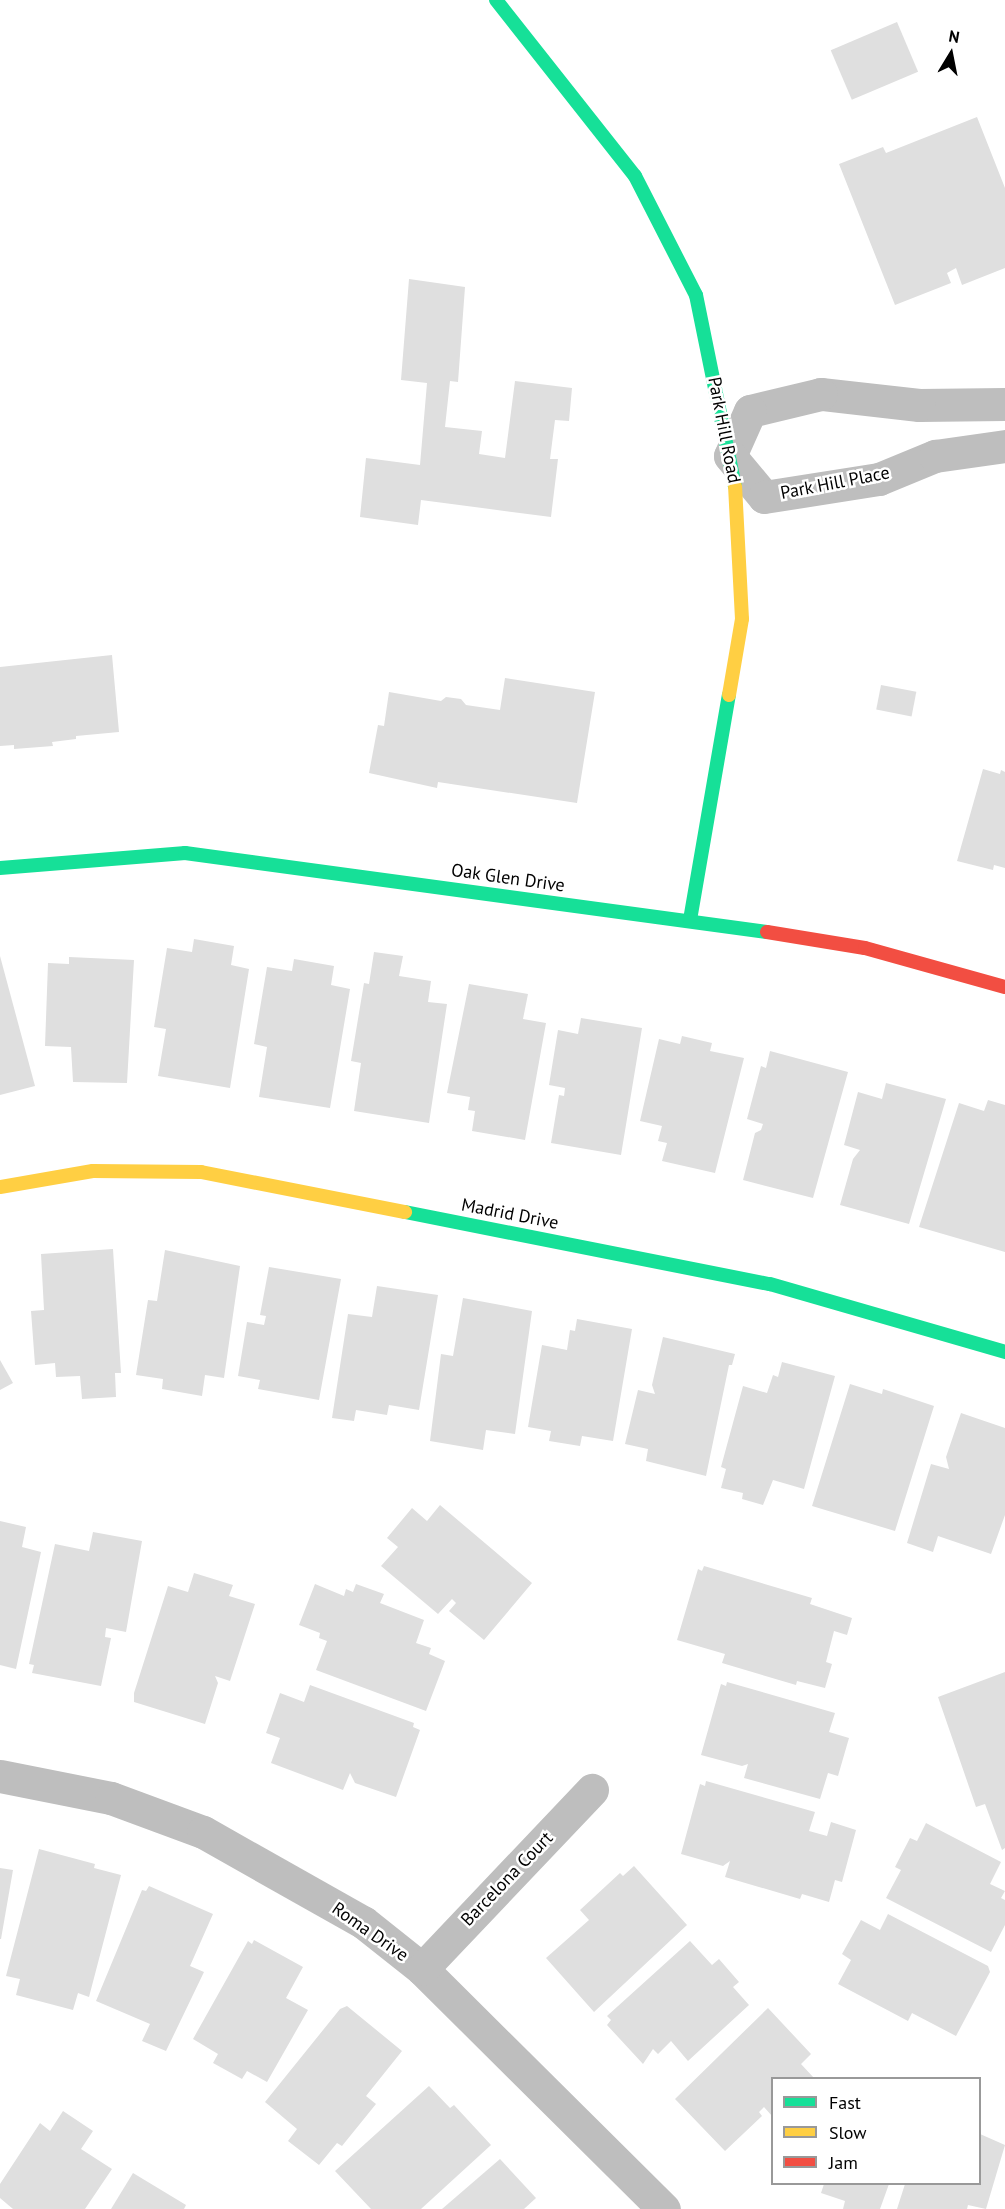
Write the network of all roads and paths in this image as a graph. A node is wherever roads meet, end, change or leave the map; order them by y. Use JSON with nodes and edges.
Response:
{"nodes":[{"id":1,"x":496,"y":0,"type":"edge"},
{"id":2,"x":1005,"y":404,"type":"edge"},
{"id":3,"x":1005,"y":446,"type":"edge"},
{"id":4,"x":730,"y":456,"type":"junction"},
{"id":5,"x":0,"y":868,"type":"edge"},
{"id":6,"x":690,"y":920,"type":"junction"},
{"id":7,"x":1005,"y":987,"type":"edge"},
{"id":8,"x":0,"y":1187,"type":"edge"},
{"id":9,"x":1005,"y":1352,"type":"edge"},
{"id":10,"x":0,"y":1776,"type":"edge"},
{"id":11,"x":592,"y":1790,"type":"dead end"},
{"id":12,"x":422,"y":1969,"type":"junction"},
{"id":13,"x":664,"y":2209,"type":"edge"}],
"edges":[{"from":1,"to":4,"type":"street","name":"Park Hill Road"},
{"from":2,"to":4,"type":"street","name":"Park Hill Road"},
{"from":3,"to":4,"type":"street","name":"Park Hill Place"},
{"from":4,"to":6,"type":"street","name":"Park Hill Road"},
{"from":5,"to":6,"type":"street","name":"Oak Glen Drive"},
{"from":6,"to":7,"type":"street","name":"Oak Glen Drive"},
{"from":8,"to":9,"type":"street","name":"Madrid Drive"},
{"from":10,"to":12,"type":"street","name":"Roma Drive"},
{"from":11,"to":12,"type":"street","name":"Barcelona Court"},
{"from":12,"to":13,"type":"street","name":"Roma Drive"}]}
